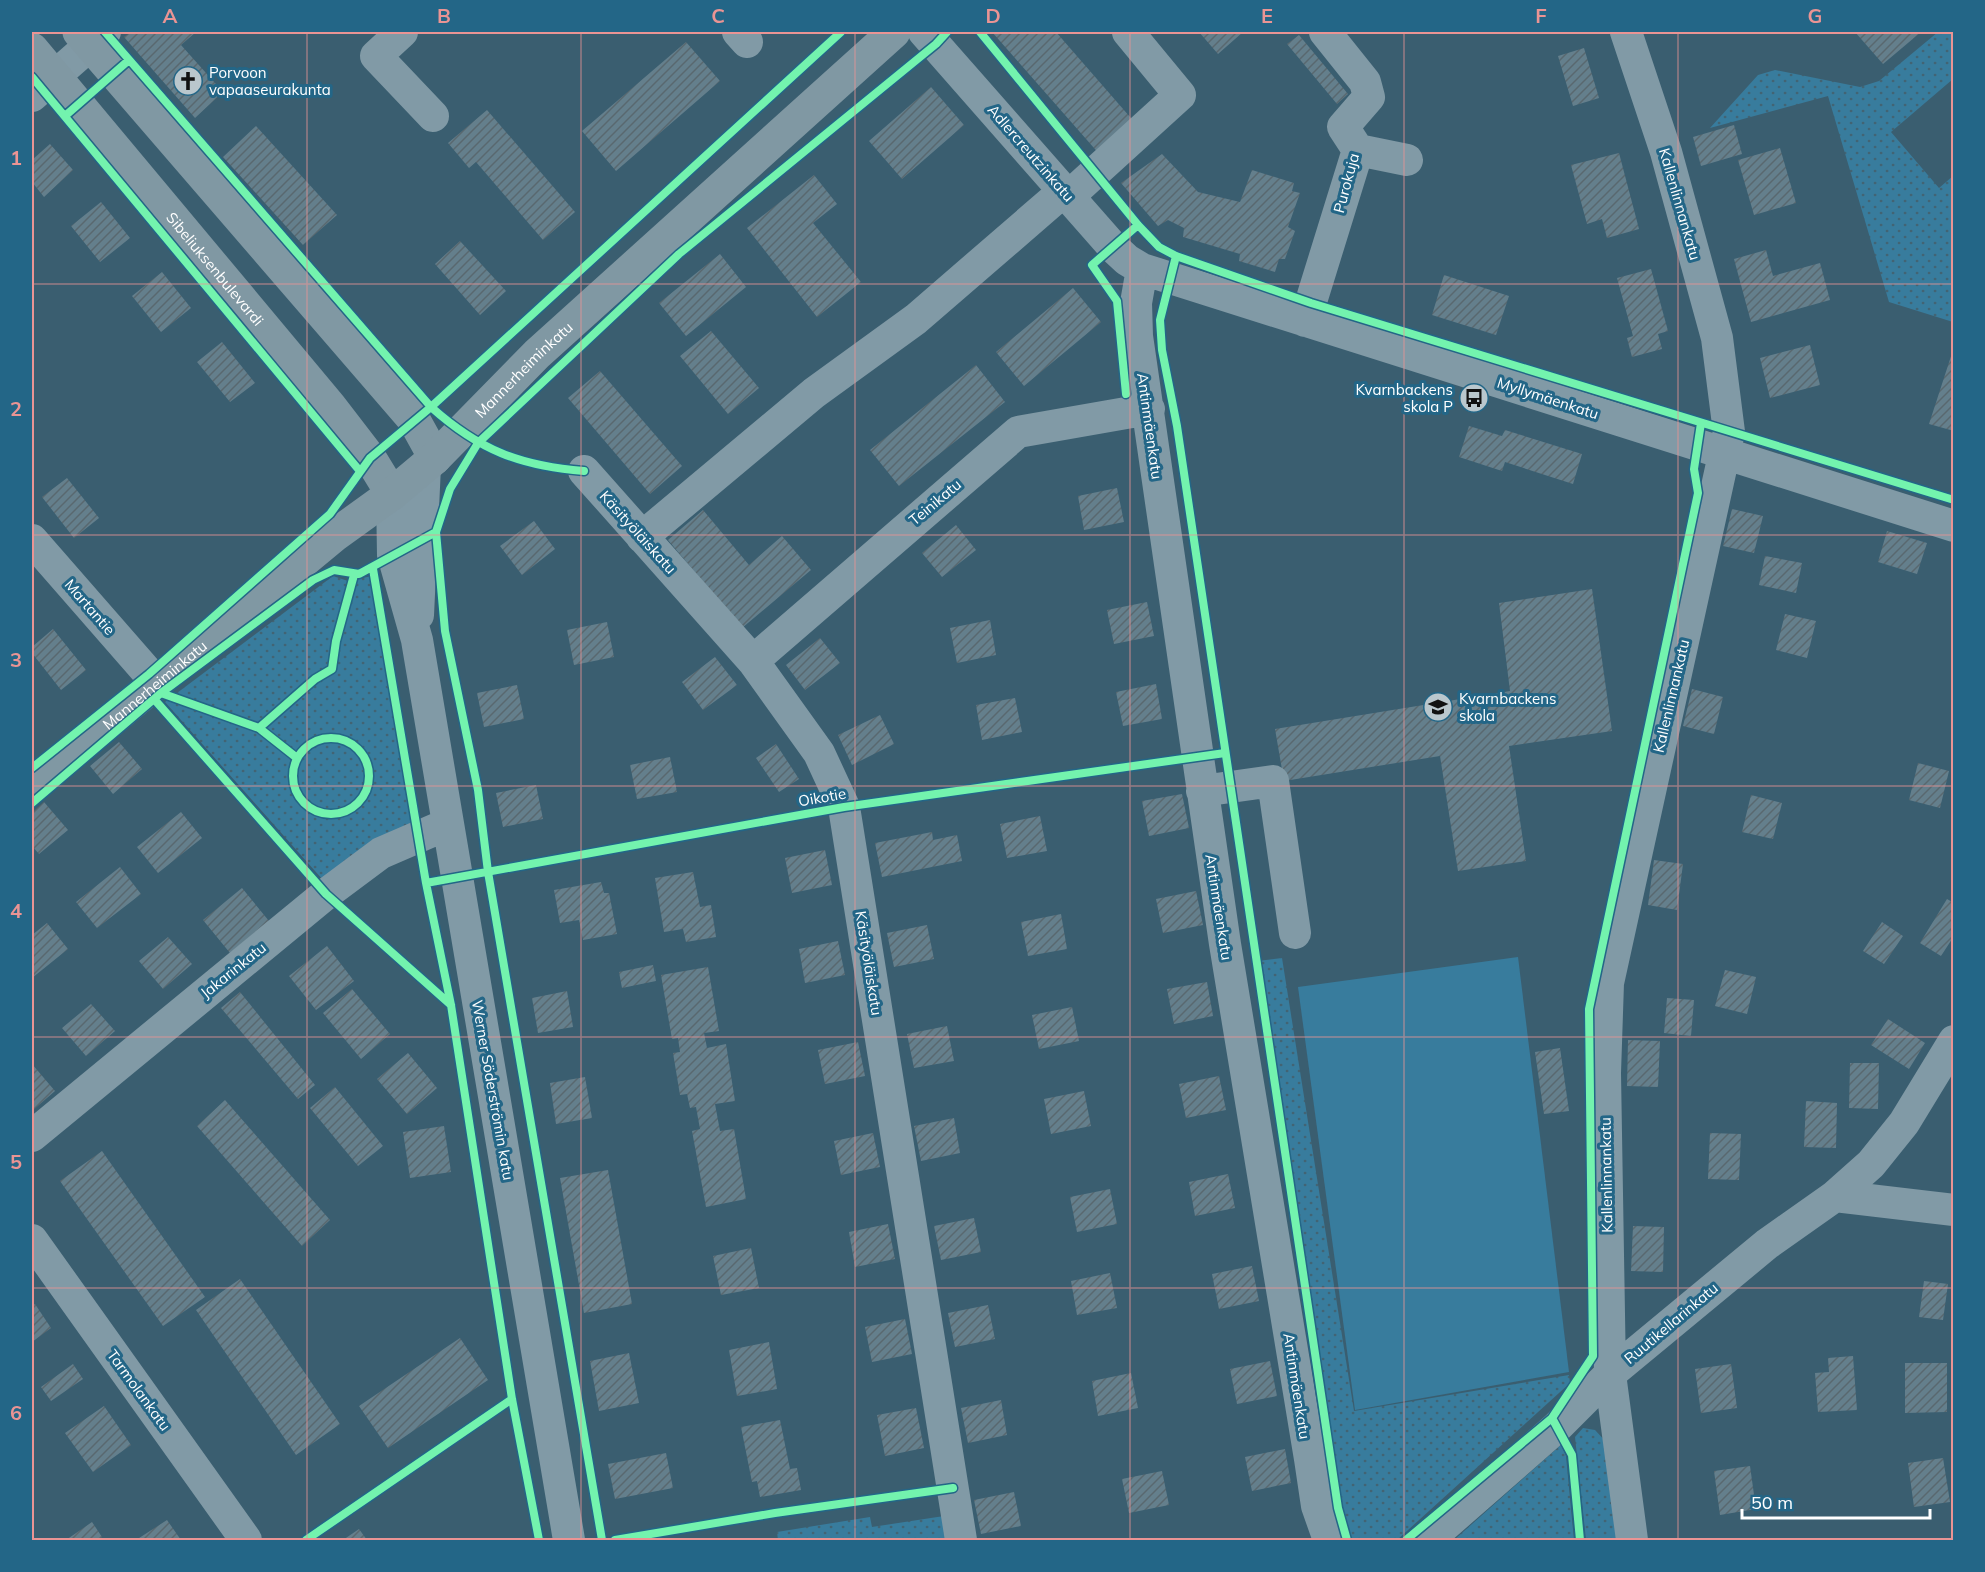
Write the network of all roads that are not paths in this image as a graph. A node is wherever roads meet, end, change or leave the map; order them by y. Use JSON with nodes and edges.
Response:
{"nodes":[{"id":1,"x":402,"y":32,"type":"edge"},
{"id":2,"x":894,"y":32,"type":"edge"},
{"id":3,"x":924,"y":32,"type":"edge"},
{"id":4,"x":1128,"y":32,"type":"edge"},
{"id":5,"x":1325,"y":32,"type":"edge"},
{"id":6,"x":1626,"y":32,"type":"edge"},
{"id":7,"x":92,"y":36,"type":"edge"},
{"id":8,"x":32,"y":49,"type":"edge"},
{"id":9,"x":43,"y":86,"type":"edge"},
{"id":10,"x":433,"y":116,"type":"dead end"},
{"id":11,"x":1358,"y":150,"type":"junction"},
{"id":12,"x":1407,"y":160,"type":"dead end"},
{"id":13,"x":1067,"y":193,"type":"junction"},
{"id":14,"x":1142,"y":269,"type":"junction"},
{"id":15,"x":1305,"y":321,"type":"junction"},
{"id":16,"x":1149,"y":409,"type":"junction"},
{"id":17,"x":1725,"y":455,"type":"junction"},
{"id":18,"x":430,"y":462,"type":"junction"},
{"id":19,"x":584,"y":471,"type":"dead end"},
{"id":20,"x":392,"y":494,"type":"junction"},
{"id":21,"x":1953,"y":526,"type":"edge"},
{"id":22,"x":642,"y":537,"type":"junction"},
{"id":23,"x":32,"y":540,"type":"edge"},
{"id":24,"x":417,"y":640,"type":"junction"},
{"id":25,"x":753,"y":661,"type":"junction"},
{"id":26,"x":148,"y":674,"type":"dead end"},
{"id":27,"x":32,"y":786,"type":"edge"},
{"id":28,"x":1202,"y":791,"type":"junction"},
{"id":29,"x":448,"y":824,"type":"junction"},
{"id":30,"x":1295,"y":933,"type":"dead end"},
{"id":31,"x":1953,"y":1041,"type":"edge"},
{"id":32,"x":32,"y":1136,"type":"edge"},
{"id":33,"x":1835,"y":1196,"type":"junction"},
{"id":34,"x":1953,"y":1210,"type":"edge"},
{"id":35,"x":32,"y":1240,"type":"edge"},
{"id":36,"x":1610,"y":1374,"type":"junction"},
{"id":37,"x":246,"y":1540,"type":"edge"},
{"id":38,"x":569,"y":1540,"type":"edge"},
{"id":39,"x":961,"y":1540,"type":"edge"},
{"id":40,"x":1329,"y":1540,"type":"edge"},
{"id":41,"x":1428,"y":1540,"type":"edge"},
{"id":42,"x":1632,"y":1540,"type":"edge"}],
"edges":[{"from":1,"to":10,"type":"street"},
{"from":2,"to":18,"type":"main road","name":"Mannerheiminkatu"},
{"from":3,"to":13,"type":"street","name":"Adlercreutzinkatu"},
{"from":4,"to":13,"type":"street"},
{"from":5,"to":11,"type":"street","name":"Purokuja"},
{"from":6,"to":17,"type":"street","name":"Kallenlinnankatu"},
{"from":7,"to":9,"type":"street"},
{"from":7,"to":18,"type":"main road"},
{"from":8,"to":9,"type":"main road","name":"Sibeliuksenbulevardi"},
{"from":9,"to":20,"type":"main road","name":"Sibeliuksenbulevardi"},
{"from":11,"to":12,"type":"street"},
{"from":11,"to":15,"type":"street","name":"Purokuja"},
{"from":13,"to":14,"type":"street","name":"Adlercreutzinkatu"},
{"from":13,"to":22,"type":"street"},
{"from":14,"to":15,"type":"street","name":"Myllymäenkatu"},
{"from":14,"to":16,"type":"street","name":"Antinmäenkatu"},
{"from":15,"to":17,"type":"street","name":"Myllymäenkatu"},
{"from":16,"to":25,"type":"street","name":"Teinikatu"},
{"from":16,"to":28,"type":"street","name":"Antinmäenkatu"},
{"from":17,"to":21,"type":"street","name":"Myllymäenkatu"},
{"from":17,"to":36,"type":"street","name":"Kallenlinnankatu"},
{"from":18,"to":20,"type":"main road","name":"Mannerheiminkatu"},
{"from":18,"to":24,"type":"street","name":"Werner Söderströmin katu"},
{"from":19,"to":22,"type":"street","name":"Käsityöläiskatu"},
{"from":20,"to":24,"type":"street","name":"Werner Söderströmin katu"},
{"from":20,"to":27,"type":"main road","name":"Mannerheiminkatu"},
{"from":22,"to":25,"type":"street","name":"Käsityöläiskatu"},
{"from":23,"to":26,"type":"street","name":"Martantie"},
{"from":24,"to":29,"type":"street","name":"Werner Söderströmin katu"},
{"from":25,"to":39,"type":"street","name":"Käsityöläiskatu"},
{"from":28,"to":30,"type":"street"},
{"from":28,"to":40,"type":"street","name":"Antinmäenkatu"},
{"from":29,"to":32,"type":"street","name":"Jakarinkatu"},
{"from":29,"to":38,"type":"street","name":"Werner Söderströmin katu"},
{"from":31,"to":33,"type":"street","name":"Ruutikellarinkatu"},
{"from":33,"to":34,"type":"street"},
{"from":33,"to":36,"type":"street","name":"Ruutikellarinkatu"},
{"from":35,"to":37,"type":"street","name":"Tarmolankatu"},
{"from":36,"to":41,"type":"street","name":"Ruutikellarinkatu"},
{"from":36,"to":42,"type":"street","name":"Kallenlinnankatu"}]}
